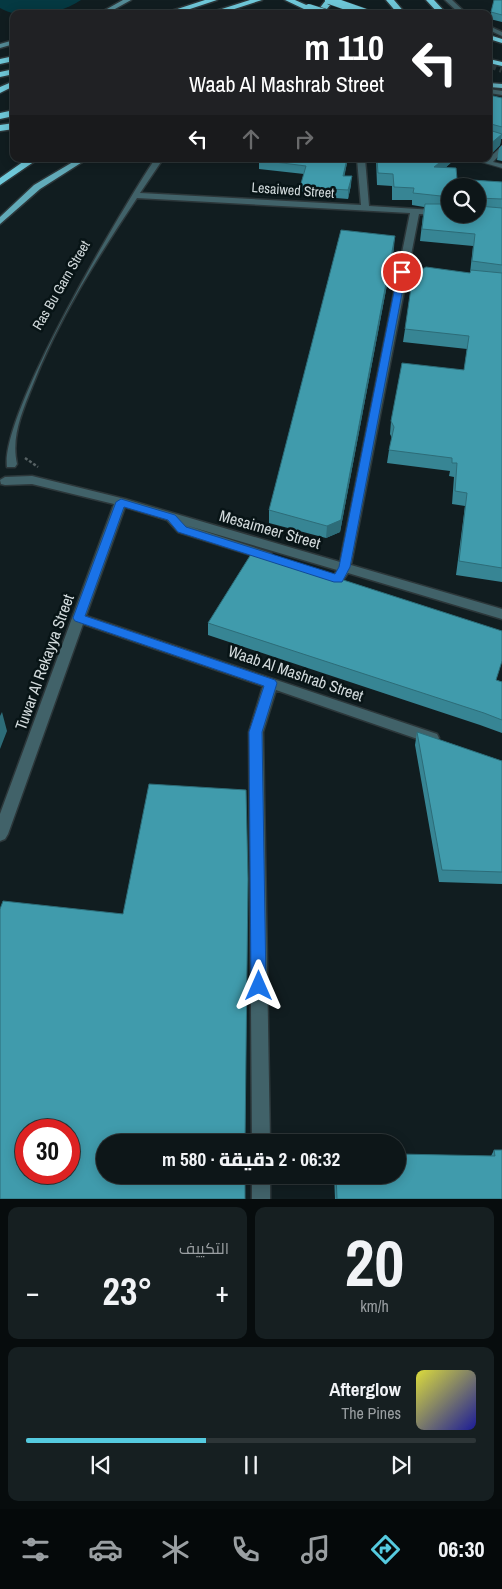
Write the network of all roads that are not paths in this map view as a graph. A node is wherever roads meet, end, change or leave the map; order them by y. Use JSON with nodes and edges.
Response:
{"nodes":[{"id":1,"x":128,"y":0,"type":"edge"},
{"id":2,"x":214,"y":0,"type":"edge"},
{"id":3,"x":258,"y":0,"type":"edge"},
{"id":4,"x":262,"y":0,"type":"edge"},
{"id":5,"x":289,"y":0,"type":"edge"},
{"id":6,"x":329,"y":0,"type":"edge"},
{"id":7,"x":390,"y":0,"type":"edge"},
{"id":8,"x":430,"y":0,"type":"edge"},
{"id":9,"x":448,"y":0,"type":"edge"},
{"id":10,"x":310,"y":8,"type":"junction"},
{"id":11,"x":109,"y":10,"type":"edge"},
{"id":12,"x":180,"y":10,"type":"edge"},
{"id":13,"x":224,"y":10,"type":"edge"},
{"id":14,"x":241,"y":10,"type":"edge"},
{"id":15,"x":313,"y":10,"type":"edge"},
{"id":16,"x":316,"y":10,"type":"edge"},
{"id":17,"x":358,"y":10,"type":"edge"},
{"id":18,"x":399,"y":10,"type":"edge"},
{"id":19,"x":439,"y":10,"type":"edge"},
{"id":20,"x":459,"y":10,"type":"edge"},
{"id":21,"x":502,"y":148,"type":"edge"},
{"id":22,"x":492,"y":159,"type":"edge"},
{"id":23,"x":29,"y":162,"type":"edge"},
{"id":24,"x":78,"y":162,"type":"edge"},
{"id":25,"x":157,"y":162,"type":"edge"},
{"id":26,"x":361,"y":162,"type":"edge"},
{"id":27,"x":484,"y":162,"type":"edge"},
{"id":28,"x":488,"y":163,"type":"joint"},
{"id":29,"x":502,"y":166,"type":"edge"},
{"id":30,"x":0,"y":182,"type":"edge"},
{"id":31,"x":134,"y":195,"type":"junction"},
{"id":32,"x":365,"y":208,"type":"junction"},
{"id":33,"x":415,"y":211,"type":"junction"},
{"id":34,"x":441,"y":212,"type":"edge"},
{"id":35,"x":0,"y":221,"type":"edge"},
{"id":36,"x":8,"y":436,"type":"junction"},
{"id":37,"x":0,"y":446,"type":"edge"},
{"id":38,"x":0,"y":459,"type":"edge"},
{"id":39,"x":12,"y":467,"type":"junction"},
{"id":40,"x":32,"y":480,"type":"junction"},
{"id":41,"x":3,"y":482,"type":"edge"},
{"id":42,"x":121,"y":502,"type":"junction"},
{"id":43,"x":172,"y":517,"type":"junction"},
{"id":44,"x":345,"y":567,"type":"junction"},
{"id":45,"x":454,"y":601,"type":"junction"},
{"id":46,"x":450,"y":614,"type":"edge"},
{"id":47,"x":502,"y":614,"type":"edge"},
{"id":48,"x":79,"y":618,"type":"junction"},
{"id":49,"x":271,"y":683,"type":"junction"},
{"id":50,"x":446,"y":743,"type":"edge"},
{"id":51,"x":0,"y":834,"type":"edge"},
{"id":52,"x":261,"y":1134,"type":"edge"},
{"id":53,"x":261,"y":1184,"type":"edge"},
{"id":54,"x":261,"y":1199,"type":"edge"}],
"edges":[{"from":1,"to":11,"type":"street"},
{"from":2,"to":12,"type":"highway"},
{"from":3,"to":13,"type":"highway"},
{"from":4,"to":14,"type":"highway"},
{"from":5,"to":10,"type":"highway"},
{"from":6,"to":17,"type":"highway","bridge":true},
{"from":7,"to":18,"type":"highway"},
{"from":8,"to":19,"type":"highway"},
{"from":9,"to":20,"type":"street"},
{"from":10,"to":15,"type":"highway","bridge":true},
{"from":10,"to":16,"type":"highway","bridge":true},
{"from":21,"to":22,"type":"lane"},
{"from":23,"to":30,"type":"highway"},
{"from":24,"to":35,"type":"main road"},
{"from":25,"to":31,"type":"street","name":"Ras Bu Garn Street"},
{"from":26,"to":32,"type":"street"},
{"from":27,"to":28,"type":"lane"},
{"from":28,"to":29,"type":"lane"},
{"from":31,"to":32,"type":"street","name":"Lesaiwed Street"},
{"from":31,"to":36,"type":"street","name":"Ras Bu Garn Street"},
{"from":32,"to":33,"type":"street","name":"Lesaiwed Street"},
{"from":33,"to":34,"type":"street","name":"Lesaiwed Street"},
{"from":33,"to":44,"type":"street"},
{"from":36,"to":37,"type":"street","name":"Ras Bu Garn Street"},
{"from":36,"to":39,"type":"street","name":"Ras Bu Garn Street"},
{"from":38,"to":39,"type":"street","name":"Mesaimeer Street"},
{"from":39,"to":40,"type":"street","name":"Mesaimeer Street"},
{"from":39,"to":41,"type":"street"},
{"from":40,"to":41,"type":"street","name":"Mesaimeer Street"},
{"from":40,"to":42,"type":"street","name":"Mesaimeer Street"},
{"from":42,"to":43,"type":"street","name":"Mesaimeer Street"},
{"from":42,"to":48,"type":"street","name":"Tuwar Al Rekayya Street"},
{"from":43,"to":44,"type":"street","name":"Mesaimeer Street"},
{"from":43,"to":44,"type":"street","name":"Mesaimeer Street"},
{"from":44,"to":45,"type":"street","name":"Mesaimeer Street"},
{"from":45,"to":46,"type":"street"},
{"from":45,"to":47,"type":"street","name":"Mesaimeer Street"},
{"from":48,"to":49,"type":"street","name":"Waab Al Mashrab Street"},
{"from":48,"to":51,"type":"street","name":"Tuwar Al Rekayya Street"},
{"from":49,"to":50,"type":"street","name":"Waab Al Mashrab Street"},
{"from":49,"to":52,"type":"street"},
{"from":53,"to":54,"type":"street"}]}
